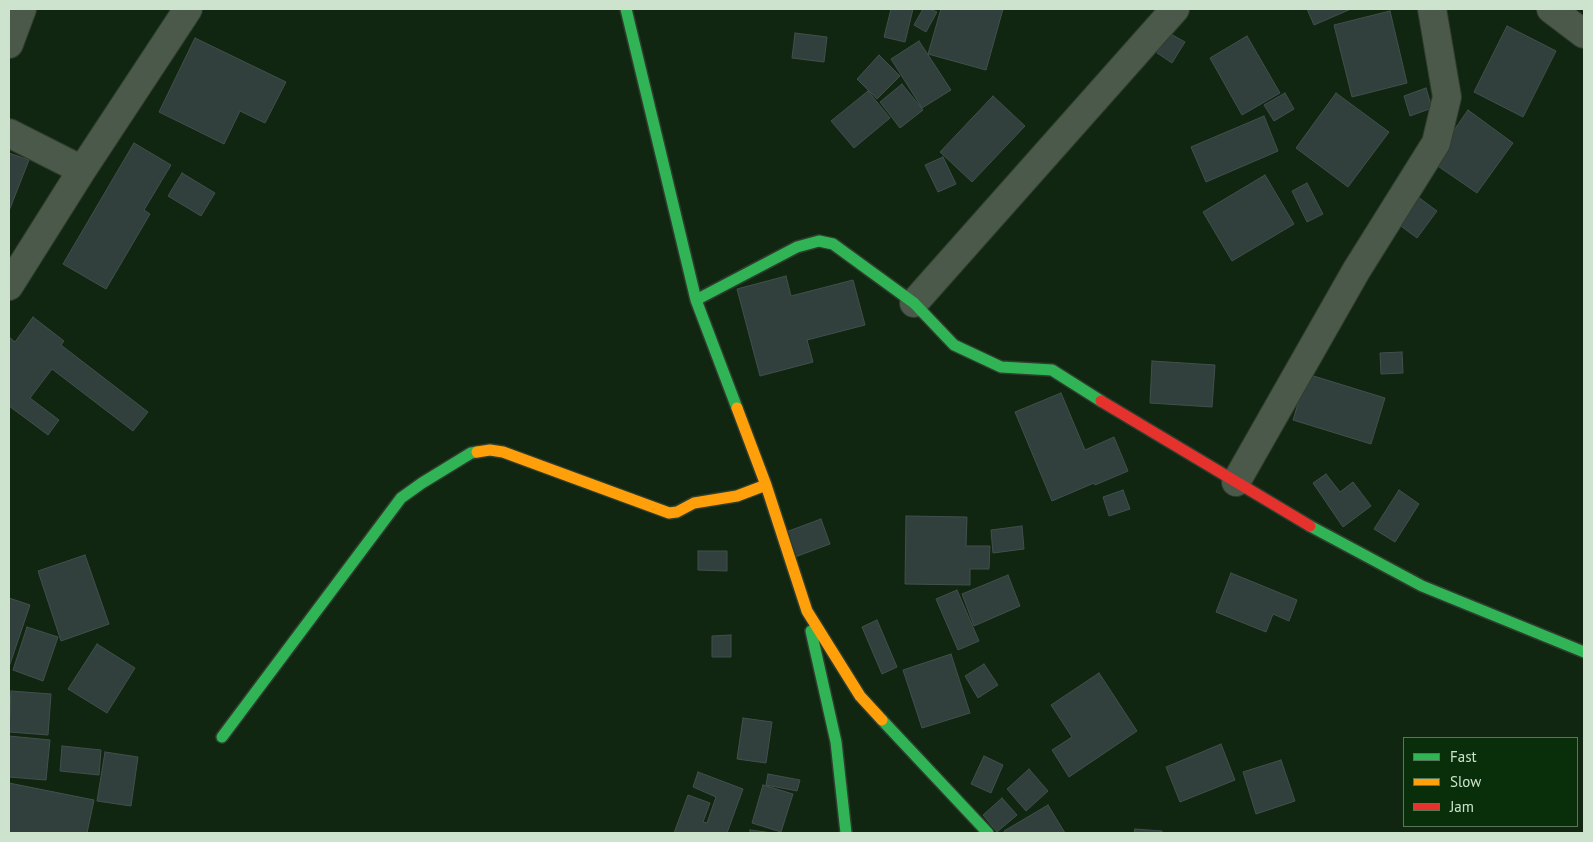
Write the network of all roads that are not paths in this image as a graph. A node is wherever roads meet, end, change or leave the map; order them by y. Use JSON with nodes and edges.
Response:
{"nodes":[{"id":1,"x":22,"y":9,"type":"edge"},
{"id":2,"x":188,"y":9,"type":"edge"},
{"id":3,"x":626,"y":9,"type":"edge"},
{"id":4,"x":1175,"y":9,"type":"edge"},
{"id":5,"x":1432,"y":9,"type":"edge"},
{"id":6,"x":1551,"y":9,"type":"edge"},
{"id":7,"x":1584,"y":34,"type":"edge"},
{"id":8,"x":9,"y":44,"type":"edge"},
{"id":9,"x":9,"y":133,"type":"edge"},
{"id":10,"x":82,"y":170,"type":"junction"},
{"id":11,"x":9,"y":286,"type":"edge"},
{"id":12,"x":696,"y":300,"type":"junction"},
{"id":13,"x":914,"y":303,"type":"junction"},
{"id":14,"x":1236,"y":482,"type":"junction"},
{"id":15,"x":766,"y":485,"type":"junction"},
{"id":16,"x":807,"y":611,"type":"junction"},
{"id":17,"x":1584,"y":652,"type":"edge"},
{"id":18,"x":222,"y":737,"type":"dead end"},
{"id":19,"x":846,"y":833,"type":"edge"},
{"id":20,"x":988,"y":833,"type":"edge"}],
"edges":[{"from":1,"to":8,"type":"street"},
{"from":2,"to":10,"type":"street"},
{"from":3,"to":12,"type":"street"},
{"from":4,"to":13,"type":"street"},
{"from":5,"to":14,"type":"street"},
{"from":6,"to":7,"type":"street"},
{"from":9,"to":10,"type":"street"},
{"from":10,"to":11,"type":"street"},
{"from":12,"to":13,"type":"street"},
{"from":12,"to":15,"type":"street"},
{"from":13,"to":14,"type":"street"},
{"from":14,"to":17,"type":"street"},
{"from":15,"to":16,"type":"street"},
{"from":15,"to":18,"type":"street"},
{"from":16,"to":19,"type":"street"},
{"from":16,"to":20,"type":"street"}]}
